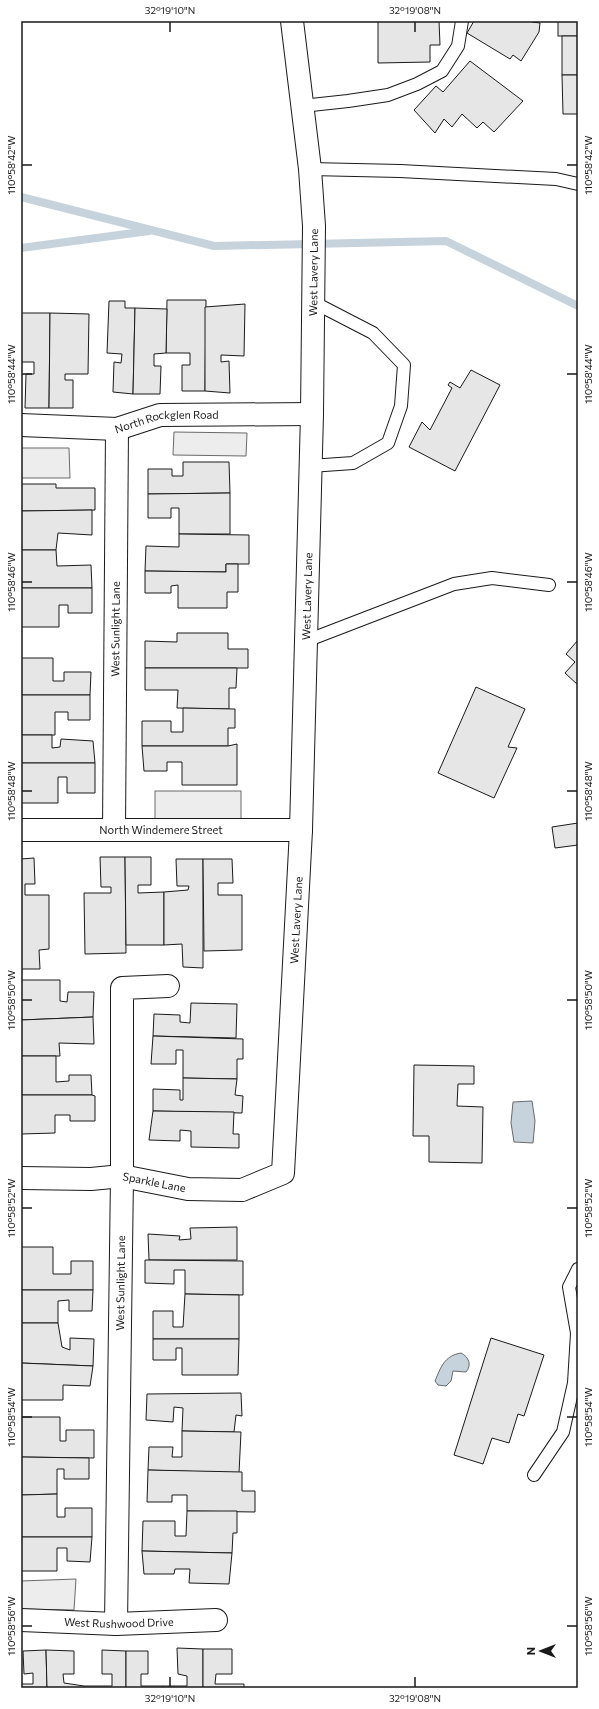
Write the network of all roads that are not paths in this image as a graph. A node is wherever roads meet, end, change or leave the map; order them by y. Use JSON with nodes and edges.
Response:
{"nodes":[{"id":1,"x":292,"y":21,"type":"edge"},
{"id":2,"x":462,"y":21,"type":"edge"},
{"id":3,"x":302,"y":106,"type":"junction"},
{"id":4,"x":310,"y":169,"type":"junction"},
{"id":5,"x":578,"y":184,"type":"edge"},
{"id":6,"x":313,"y":302,"type":"junction"},
{"id":7,"x":312,"y":414,"type":"junction"},
{"id":8,"x":21,"y":425,"type":"edge"},
{"id":9,"x":117,"y":429,"type":"junction"},
{"id":10,"x":310,"y":466,"type":"junction"},
{"id":11,"x":549,"y":585,"type":"dead end"},
{"id":12,"x":306,"y":641,"type":"junction"},
{"id":13,"x":114,"y":829,"type":"junction"},
{"id":14,"x":21,"y":830,"type":"edge"},
{"id":15,"x":301,"y":830,"type":"junction"},
{"id":16,"x":168,"y":986,"type":"dead end"},
{"id":17,"x":283,"y":1172,"type":"joint"},
{"id":18,"x":122,"y":1176,"type":"junction"},
{"id":19,"x":21,"y":1178,"type":"edge"},
{"id":20,"x":578,"y":1269,"type":"edge"},
{"id":21,"x":534,"y":1475,"type":"dead end"},
{"id":22,"x":21,"y":1620,"type":"edge"},
{"id":23,"x":216,"y":1620,"type":"dead end"},
{"id":24,"x":116,"y":1624,"type":"junction"}],
"edges":[{"from":1,"to":3,"type":"street","name":"West Lavery Lane"},
{"from":2,"to":3,"type":"lane"},
{"from":3,"to":4,"type":"street","name":"West Lavery Lane"},
{"from":4,"to":5,"type":"lane"},
{"from":4,"to":6,"type":"street","name":"West Lavery Lane"},
{"from":6,"to":7,"type":"street","name":"West Lavery Lane"},
{"from":6,"to":10,"type":"lane"},
{"from":7,"to":9,"type":"street","name":"North Rockglen Road"},
{"from":7,"to":10,"type":"street","name":"West Lavery Lane"},
{"from":8,"to":9,"type":"street","name":"North Rockglen Road"},
{"from":9,"to":13,"type":"street","name":"West Sunlight Lane"},
{"from":10,"to":12,"type":"street","name":"West Lavery Lane"},
{"from":11,"to":12,"type":"lane"},
{"from":12,"to":15,"type":"street","name":"West Lavery Lane"},
{"from":13,"to":14,"type":"street","name":"North Windemere Street"},
{"from":13,"to":15,"type":"street","name":"North Windemere Street"},
{"from":15,"to":17,"type":"street","name":"West Lavery Lane"},
{"from":16,"to":18,"type":"street","name":"West Sunlight Lane"},
{"from":17,"to":18,"type":"street","name":"Sparkle Lane"},
{"from":18,"to":19,"type":"street","name":"Sparkle Lane"},
{"from":18,"to":24,"type":"street","name":"West Sunlight Lane"},
{"from":20,"to":21,"type":"lane"},
{"from":22,"to":24,"type":"street","name":"West Rushwood Drive"},
{"from":23,"to":24,"type":"street","name":"West Rushwood Drive"}]}
